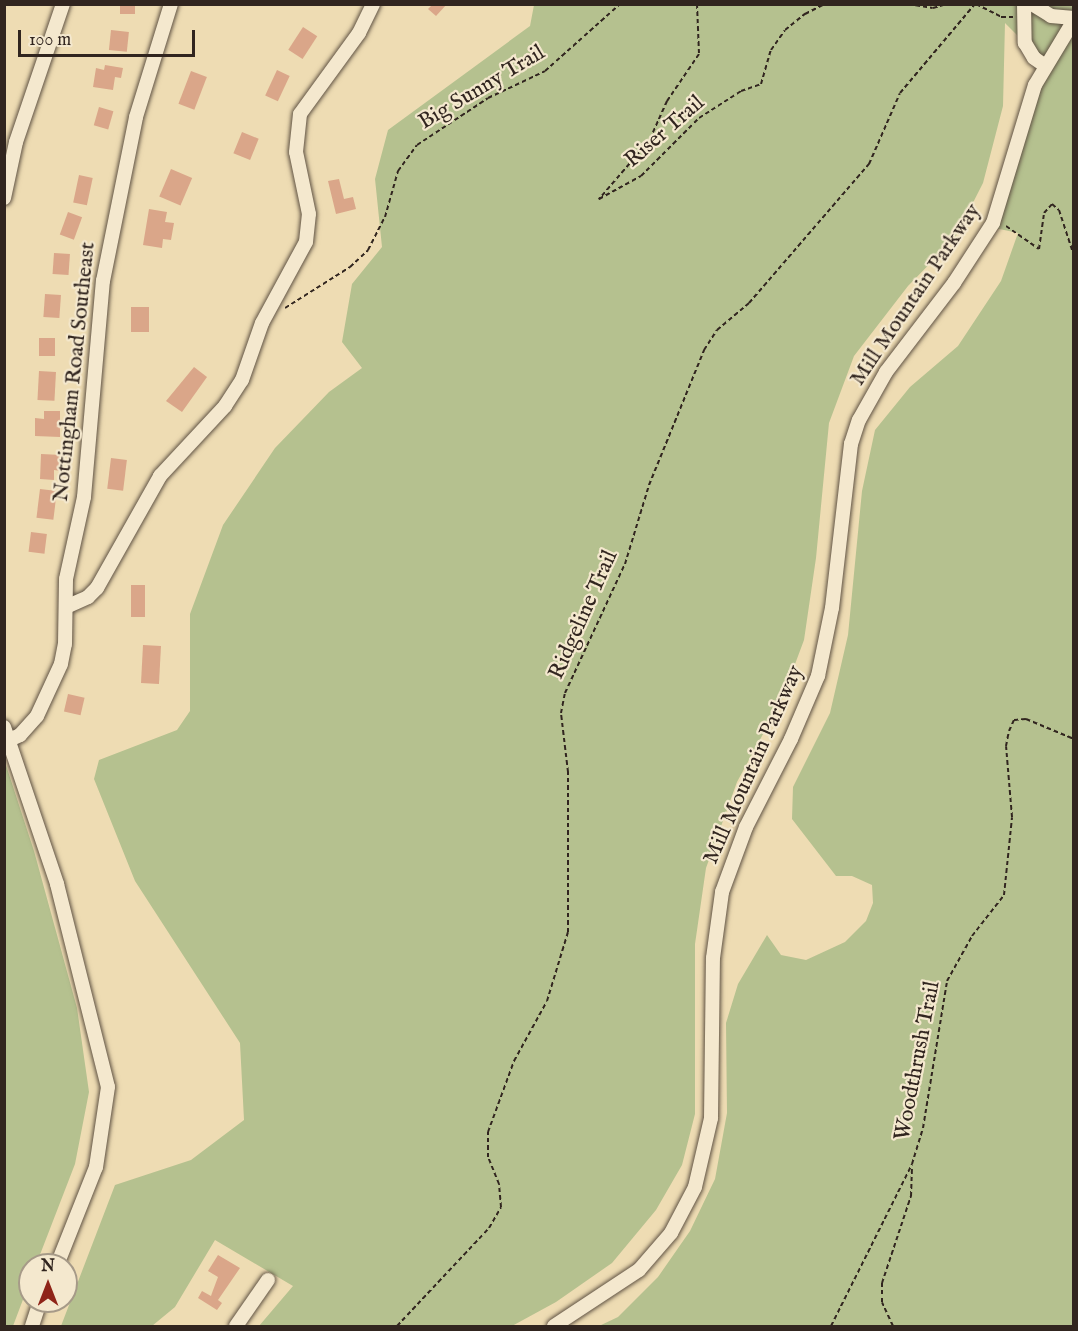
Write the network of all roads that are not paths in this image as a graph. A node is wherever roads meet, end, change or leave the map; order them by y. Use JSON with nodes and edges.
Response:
{"nodes":[{"id":1,"x":63,"y":4,"type":"edge"},
{"id":2,"x":171,"y":4,"type":"edge"},
{"id":3,"x":372,"y":4,"type":"edge"},
{"id":4,"x":1032,"y":4,"type":"edge"},
{"id":5,"x":1024,"y":11,"type":"edge"},
{"id":6,"x":1074,"y":19,"type":"edge"},
{"id":7,"x":1044,"y":65,"type":"junction"},
{"id":8,"x":4,"y":198,"type":"edge"},
{"id":9,"x":68,"y":606,"type":"junction"},
{"id":10,"x":7,"y":733,"type":"edge"},
{"id":11,"x":62,"y":1253,"type":"edge"},
{"id":12,"x":268,"y":1280,"type":"dead end"},
{"id":13,"x":236,"y":1326,"type":"edge"},
{"id":14,"x":554,"y":1326,"type":"edge"}],
"edges":[{"from":1,"to":8,"type":"street"},
{"from":2,"to":9,"type":"street","name":"Nottingham Road Southeast"},
{"from":3,"to":9,"type":"street"},
{"from":4,"to":6,"type":"street"},
{"from":5,"to":7,"type":"street"},
{"from":6,"to":7,"type":"street","name":"Mill Mountain Parkway"},
{"from":7,"to":14,"type":"street","name":"Mill Mountain Parkway"},
{"from":9,"to":10,"type":"street","name":"Nottingham Road Southeast"},
{"from":10,"to":11,"type":"street"},
{"from":12,"to":13,"type":"street"}]}
